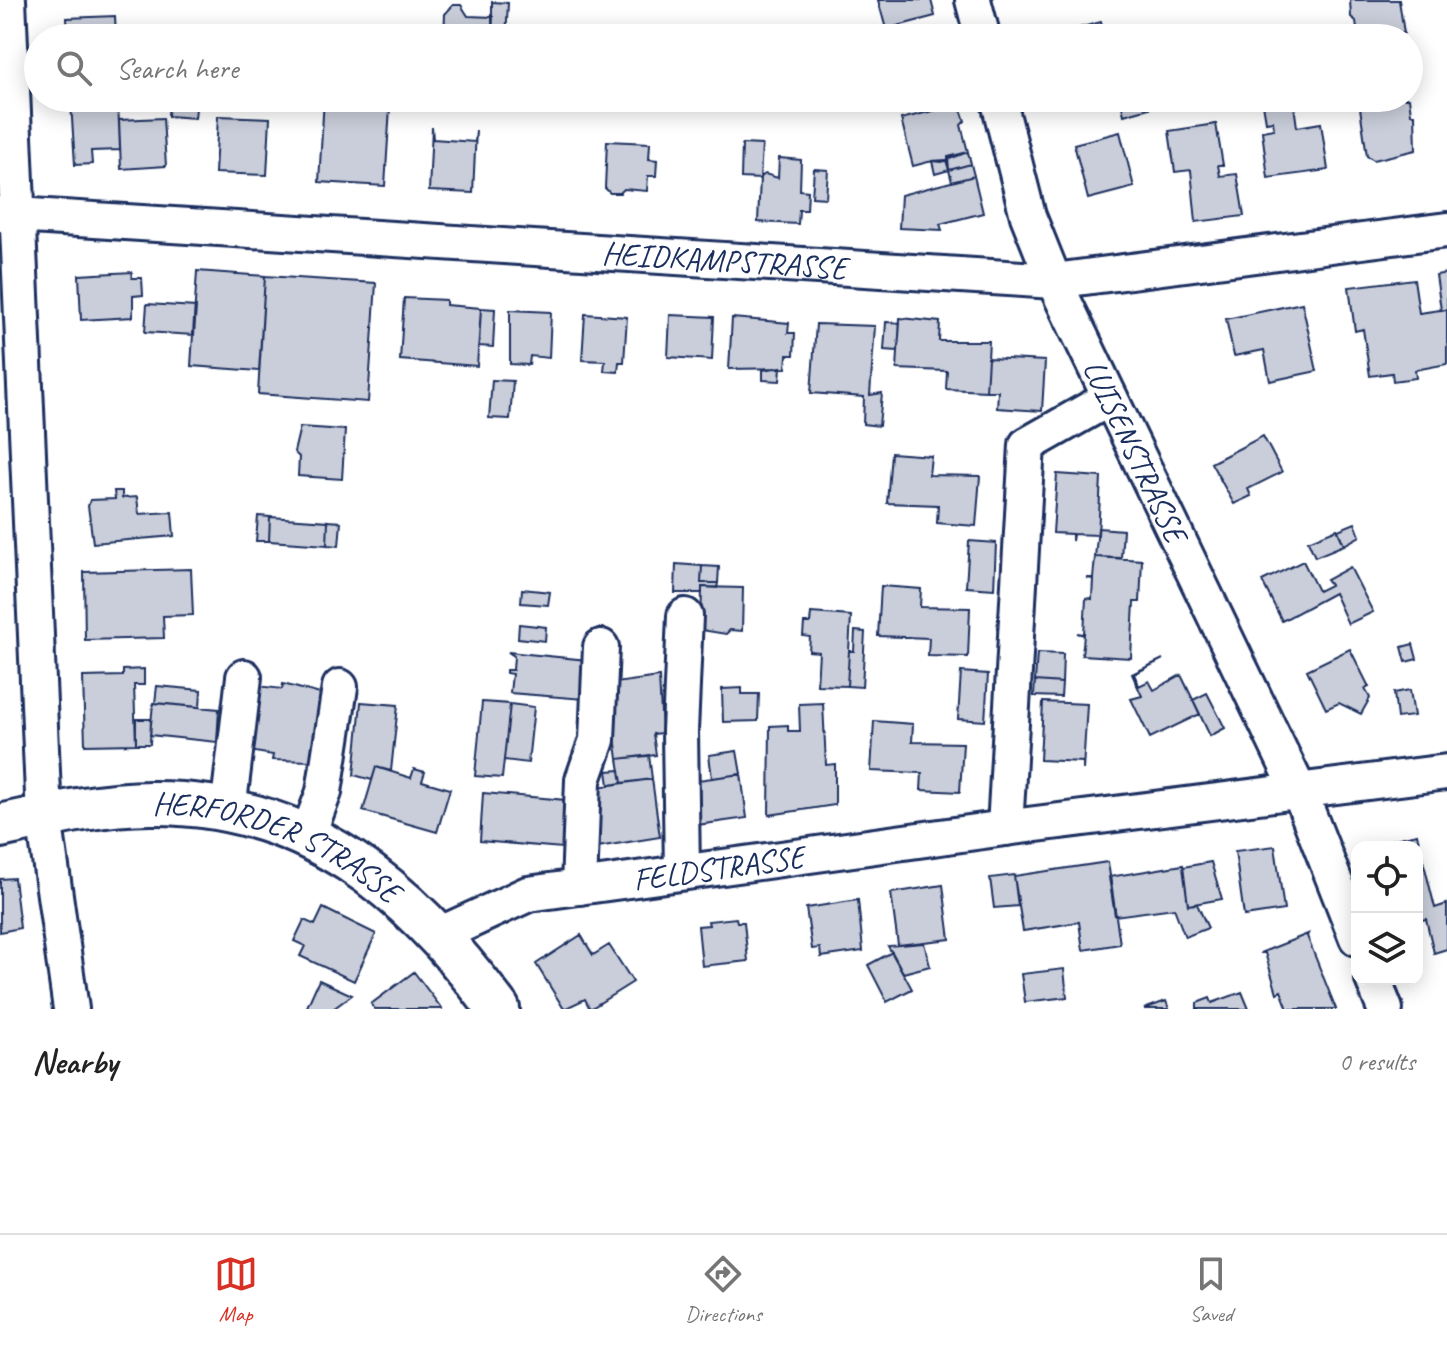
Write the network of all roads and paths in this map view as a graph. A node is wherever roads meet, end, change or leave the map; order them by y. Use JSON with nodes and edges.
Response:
{"nodes":[{"id":1,"x":8,"y":0,"type":"edge"},
{"id":2,"x":973,"y":0,"type":"edge"},
{"id":3,"x":979,"y":24,"type":"edge"},
{"id":4,"x":1002,"y":112,"type":"edge"},
{"id":5,"x":8,"y":215,"type":"edge"},
{"id":6,"x":1447,"y":230,"type":"edge"},
{"id":7,"x":1054,"y":281,"type":"junction"},
{"id":8,"x":1110,"y":398,"type":"junction"},
{"id":9,"x":685,"y":616,"type":"dead end"},
{"id":10,"x":601,"y":647,"type":"dead end"},
{"id":11,"x":244,"y":677,"type":"dead end"},
{"id":12,"x":340,"y":687,"type":"dead end"},
{"id":13,"x":1447,"y":772,"type":"edge"},
{"id":14,"x":1300,"y":793,"type":"junction"},
{"id":15,"x":228,"y":811,"type":"junction"},
{"id":16,"x":44,"y":817,"type":"junction"},
{"id":17,"x":0,"y":826,"type":"edge"},
{"id":18,"x":1005,"y":828,"type":"junction"},
{"id":19,"x":308,"y":834,"type":"junction"},
{"id":20,"x":682,"y":872,"type":"junction"},
{"id":21,"x":579,"y":887,"type":"junction"},
{"id":22,"x":1351,"y":923,"type":"edge"},
{"id":23,"x":441,"y":934,"type":"junction"},
{"id":24,"x":1375,"y":985,"type":"edge"},
{"id":25,"x":71,"y":1009,"type":"edge"},
{"id":26,"x":498,"y":1009,"type":"edge"},
{"id":27,"x":1385,"y":1009,"type":"edge"}],
"edges":[{"from":1,"to":5,"type":"street"},
{"from":2,"to":3,"type":"street"},
{"from":4,"to":7,"type":"street","name":"LUISENSTRASSE"},
{"from":5,"to":7,"type":"street","name":"HEIDKAMPSTRASSE"},
{"from":5,"to":16,"type":"street"},
{"from":6,"to":7,"type":"street","name":"HEIDKAMPSTRASSE"},
{"from":7,"to":8,"type":"street","name":"LUISENSTRASSE"},
{"from":8,"to":14,"type":"street","name":"LUISENSTRASSE"},
{"from":8,"to":18,"type":"street"},
{"from":9,"to":20,"type":"street"},
{"from":10,"to":21,"type":"street"},
{"from":11,"to":15,"type":"street"},
{"from":12,"to":19,"type":"street"},
{"from":13,"to":14,"type":"street","name":"FELDSTRASSE"},
{"from":14,"to":18,"type":"street","name":"FELDSTRASSE"},
{"from":14,"to":22,"type":"street","name":"LUISENSTRASSE"},
{"from":15,"to":16,"type":"main road","name":"HERFORDER STRASSE"},
{"from":15,"to":19,"type":"main road","name":"HERFORDER STRASSE"},
{"from":16,"to":17,"type":"main road","name":"HERFORDER STRASSE"},
{"from":16,"to":25,"type":"street"},
{"from":18,"to":20,"type":"street","name":"FELDSTRASSE"},
{"from":19,"to":23,"type":"main road","name":"HERFORDER STRASSE"},
{"from":20,"to":21,"type":"street","name":"FELDSTRASSE"},
{"from":21,"to":23,"type":"street","name":"FELDSTRASSE"},
{"from":23,"to":26,"type":"main road","name":"HERFORDER STRASSE"},
{"from":24,"to":27,"type":"street"}]}
